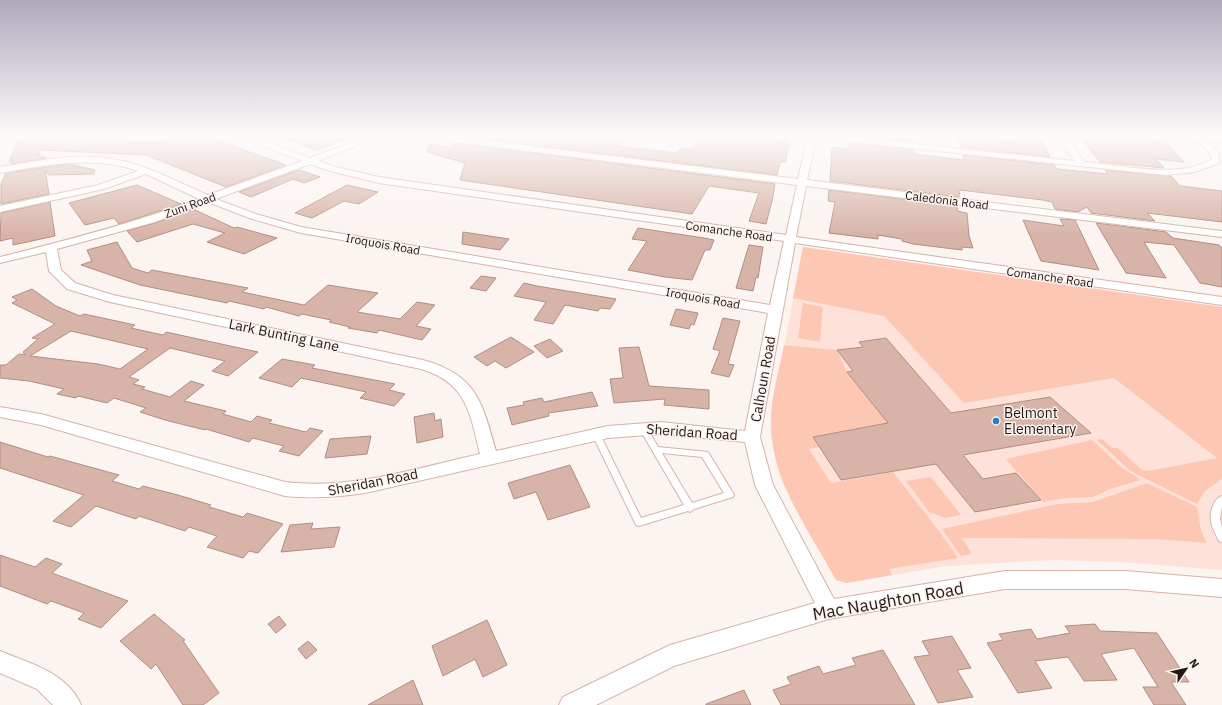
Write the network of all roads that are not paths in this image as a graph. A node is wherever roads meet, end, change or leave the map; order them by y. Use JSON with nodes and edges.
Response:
{"nodes":[{"id":1,"x":140,"y":169,"type":"edge"},
{"id":2,"x":289,"y":169,"type":"edge"},
{"id":3,"x":336,"y":169,"type":"edge"},
{"id":4,"x":694,"y":169,"type":"edge"},
{"id":5,"x":805,"y":169,"type":"edge"},
{"id":6,"x":1128,"y":169,"type":"edge"},
{"id":7,"x":1200,"y":169,"type":"edge"},
{"id":8,"x":147,"y":171,"type":"junction"},
{"id":9,"x":802,"y":182,"type":"junction"},
{"id":10,"x":207,"y":199,"type":"junction"},
{"id":11,"x":0,"y":209,"type":"edge"},
{"id":12,"x":1222,"y":234,"type":"edge"},
{"id":13,"x":791,"y":240,"type":"junction"},
{"id":14,"x":51,"y":248,"type":"junction"},
{"id":15,"x":0,"y":260,"type":"edge"},
{"id":16,"x":1222,"y":301,"type":"edge"},
{"id":17,"x":776,"y":310,"type":"junction"},
{"id":18,"x":0,"y":412,"type":"edge"},
{"id":19,"x":643,"y":428,"type":"junction"},
{"id":20,"x":596,"y":434,"type":"junction"},
{"id":21,"x":752,"y":436,"type":"junction"},
{"id":22,"x":657,"y":450,"type":"junction"},
{"id":23,"x":489,"y":457,"type":"junction"},
{"id":24,"x":1222,"y":500,"type":"edge"},
{"id":25,"x":690,"y":508,"type":"junction"},
{"id":26,"x":1222,"y":538,"type":"edge"},
{"id":27,"x":1222,"y":588,"type":"edge"},
{"id":28,"x":829,"y":608,"type":"junction"},
{"id":29,"x":0,"y":662,"type":"edge"},
{"id":30,"x":69,"y":705,"type":"edge"},
{"id":31,"x":571,"y":705,"type":"edge"}],
"edges":[{"from":1,"to":8,"type":"street","name":"Iroquois Road"},
{"from":2,"to":10,"type":"street","name":"Zuni Road"},
{"from":3,"to":13,"type":"street","name":"Comanche Road"},
{"from":4,"to":9,"type":"street","name":"Caledonia Road"},
{"from":5,"to":9,"type":"street","name":"Calhoun Road"},
{"from":6,"to":7,"type":"street"},
{"from":8,"to":10,"type":"street","name":"Iroquois Road"},
{"from":8,"to":11,"type":"street"},
{"from":9,"to":12,"type":"street","name":"Caledonia Road"},
{"from":9,"to":13,"type":"street","name":"Calhoun Road"},
{"from":10,"to":14,"type":"street","name":"Zuni Road"},
{"from":10,"to":17,"type":"street","name":"Iroquois Road"},
{"from":13,"to":16,"type":"street","name":"Comanche Road"},
{"from":13,"to":17,"type":"street","name":"Calhoun Road"},
{"from":14,"to":15,"type":"street","name":"Zuni Road"},
{"from":14,"to":23,"type":"street","name":"Lark Bunting Lane"},
{"from":17,"to":21,"type":"street","name":"Calhoun Road"},
{"from":18,"to":23,"type":"street","name":"Sheridan Road"},
{"from":19,"to":20,"type":"street","name":"Sheridan Road"},
{"from":19,"to":21,"type":"street","name":"Sheridan Road"},
{"from":19,"to":22,"type":"lane"},
{"from":20,"to":23,"type":"street","name":"Sheridan Road"},
{"from":20,"to":25,"type":"lane"},
{"from":21,"to":28,"type":"street","name":"Calhoun Road"},
{"from":22,"to":25,"type":"lane"},
{"from":22,"to":25,"type":"lane"},
{"from":24,"to":26,"type":"lane"},
{"from":27,"to":28,"type":"street","name":"Mac Naughton Road"},
{"from":28,"to":31,"type":"street","name":"Mac Naughton Road"},
{"from":29,"to":30,"type":"street"}]}
